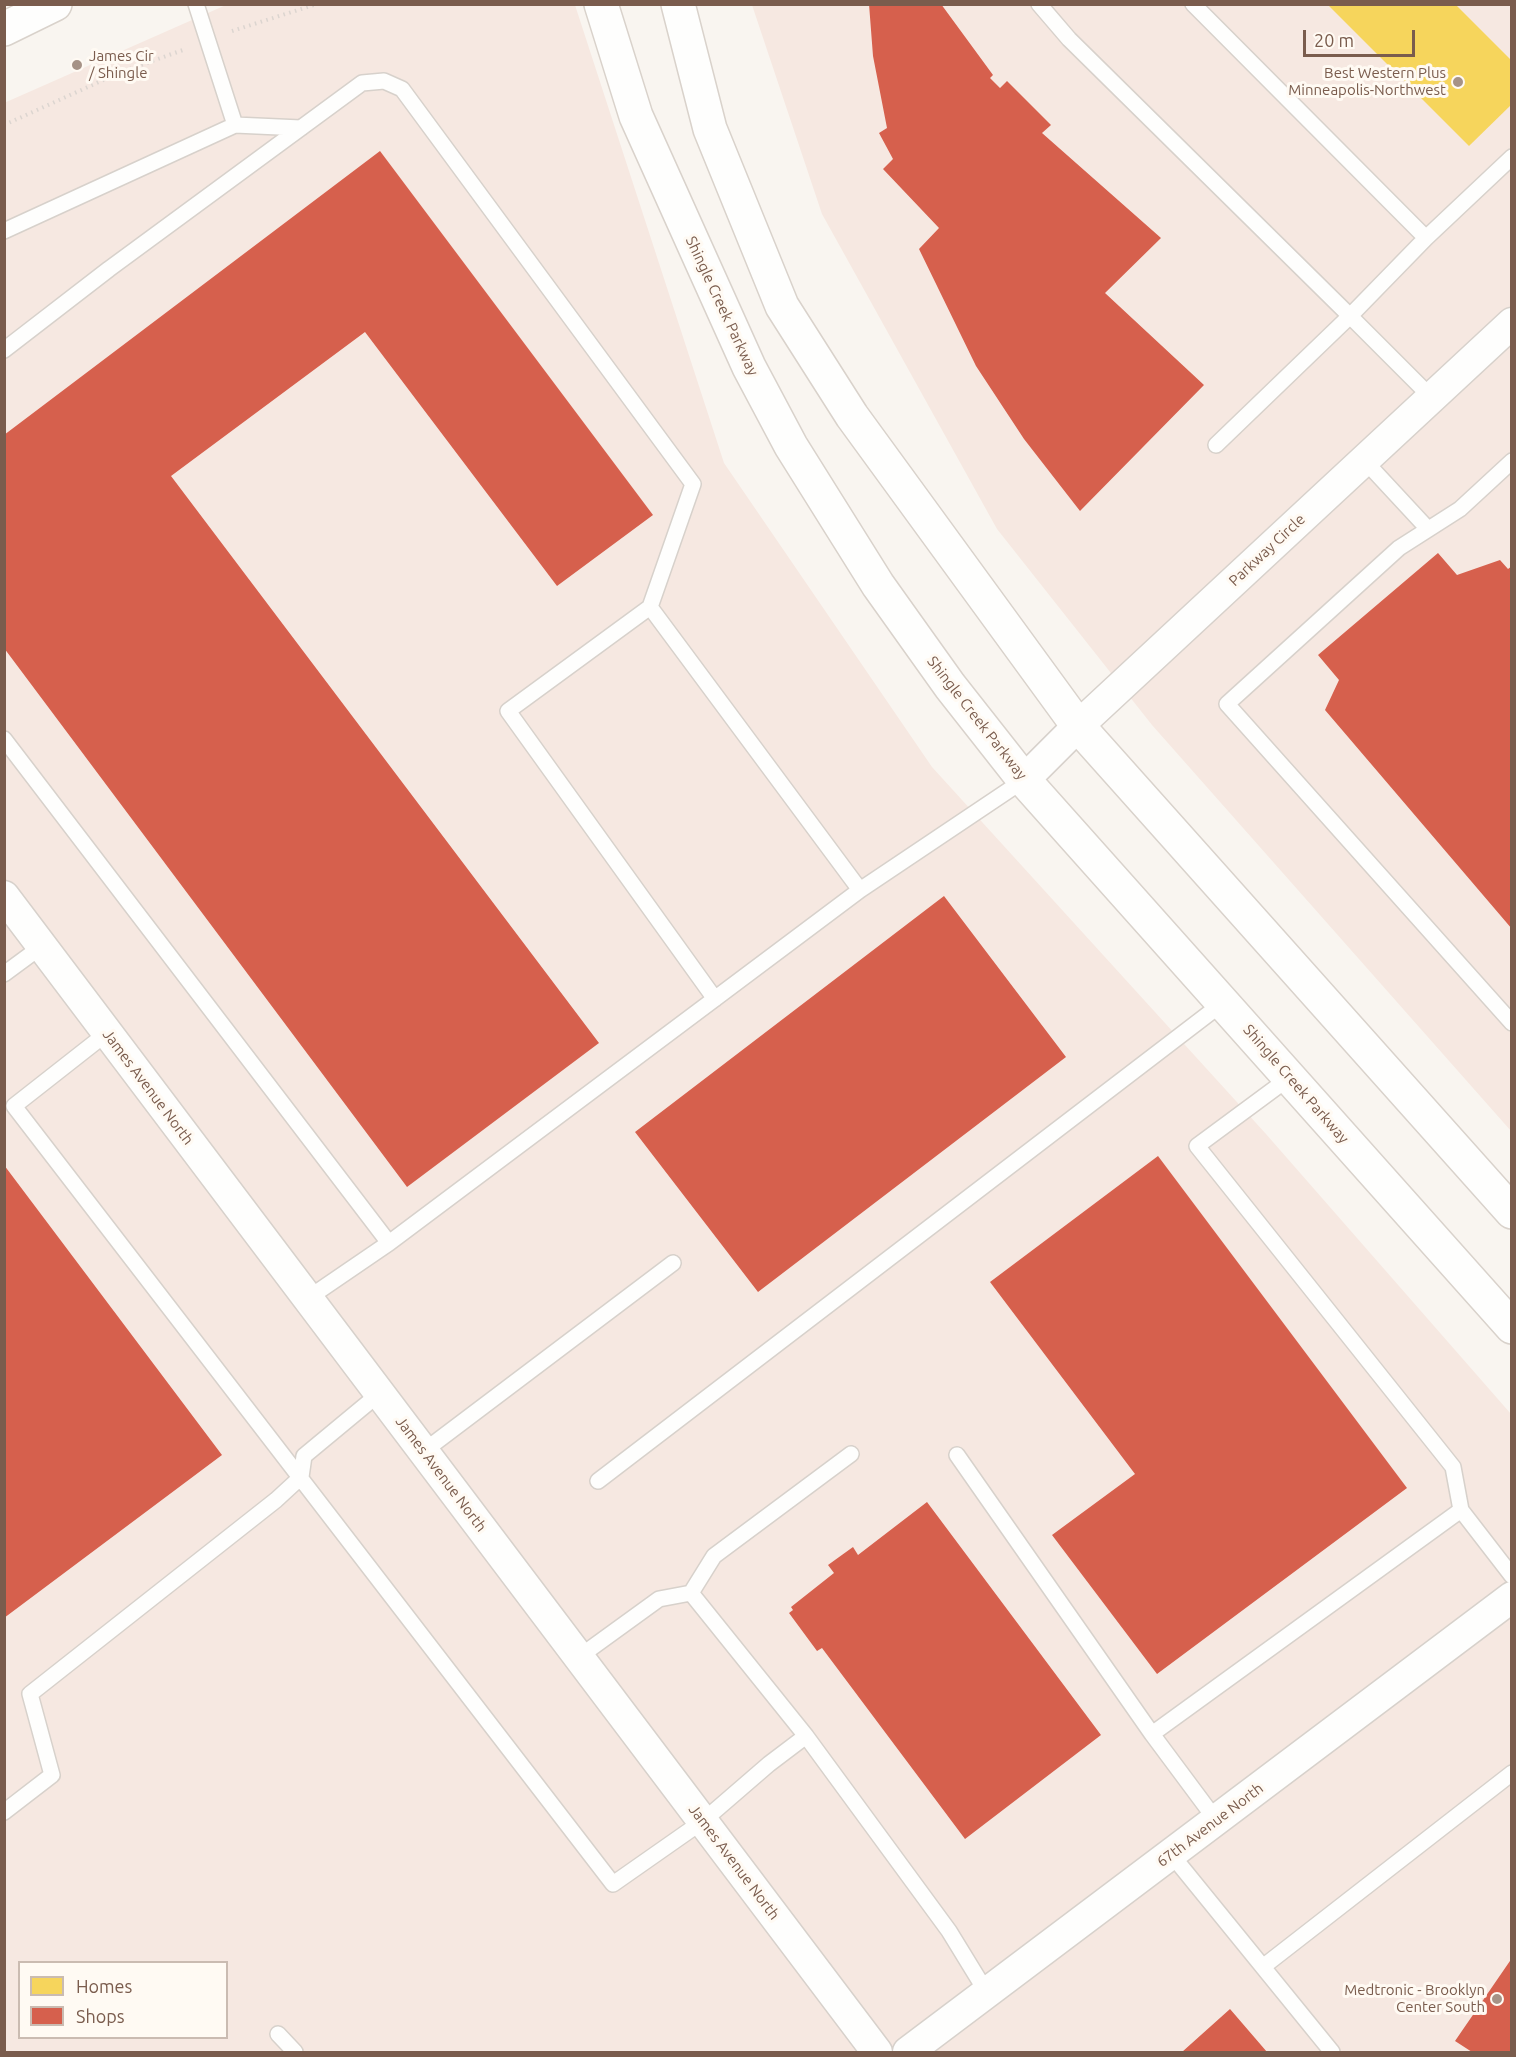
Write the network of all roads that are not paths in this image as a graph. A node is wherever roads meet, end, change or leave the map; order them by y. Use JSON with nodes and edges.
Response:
{"nodes":[{"id":1,"x":55,"y":4,"type":"edge"},
{"id":2,"x":196,"y":4,"type":"edge"},
{"id":3,"x":601,"y":4,"type":"edge"},
{"id":4,"x":678,"y":4,"type":"edge"},
{"id":5,"x":1039,"y":4,"type":"edge"},
{"id":6,"x":1193,"y":4,"type":"edge"},
{"id":7,"x":4,"y":29,"type":"edge"},
{"id":8,"x":235,"y":125,"type":"junction"},
{"id":9,"x":301,"y":128,"type":"junction"},
{"id":10,"x":1512,"y":157,"type":"edge"},
{"id":11,"x":4,"y":231,"type":"edge"},
{"id":12,"x":1426,"y":238,"type":"junction"},
{"id":13,"x":1350,"y":316,"type":"junction"},
{"id":14,"x":1512,"y":323,"type":"edge"},
{"id":15,"x":4,"y":350,"type":"edge"},
{"id":16,"x":1431,"y":397,"type":"junction"},
{"id":17,"x":1216,"y":445,"type":"dead end"},
{"id":18,"x":1364,"y":460,"type":"junction"},
{"id":19,"x":1512,"y":462,"type":"edge"},
{"id":20,"x":1428,"y":529,"type":"junction"},
{"id":21,"x":650,"y":607,"type":"junction"},
{"id":22,"x":1078,"y":726,"type":"junction"},
{"id":23,"x":4,"y":739,"type":"edge"},
{"id":24,"x":1024,"y":780,"type":"junction"},
{"id":25,"x":860,"y":890,"type":"junction"},
{"id":26,"x":4,"y":896,"type":"edge"},
{"id":27,"x":42,"y":946,"type":"junction"},
{"id":28,"x":4,"y":974,"type":"edge"},
{"id":29,"x":715,"y":999,"type":"junction"},
{"id":30,"x":1224,"y":1002,"type":"junction"},
{"id":31,"x":1512,"y":1023,"type":"edge"},
{"id":32,"x":107,"y":1033,"type":"junction"},
{"id":33,"x":1289,"y":1078,"type":"junction"},
{"id":34,"x":1512,"y":1212,"type":"edge"},
{"id":35,"x":389,"y":1243,"type":"junction"},
{"id":36,"x":673,"y":1263,"type":"dead end"},
{"id":37,"x":306,"y":1299,"type":"junction"},
{"id":38,"x":1512,"y":1327,"type":"edge"},
{"id":39,"x":380,"y":1393,"type":"junction"},
{"id":40,"x":424,"y":1451,"type":"junction"},
{"id":41,"x":851,"y":1454,"type":"dead end"},
{"id":42,"x":957,"y":1455,"type":"dead end"},
{"id":43,"x":300,"y":1477,"type":"junction"},
{"id":44,"x":598,"y":1481,"type":"dead end"},
{"id":45,"x":1461,"y":1510,"type":"junction"},
{"id":46,"x":1512,"y":1576,"type":"edge"},
{"id":47,"x":691,"y":1593,"type":"junction"},
{"id":48,"x":1512,"y":1597,"type":"edge"},
{"id":49,"x":579,"y":1657,"type":"junction"},
{"id":50,"x":1152,"y":1734,"type":"junction"},
{"id":51,"x":806,"y":1736,"type":"junction"},
{"id":52,"x":1512,"y":1773,"type":"edge"},
{"id":53,"x":4,"y":1812,"type":"edge"},
{"id":54,"x":1216,"y":1820,"type":"junction"},
{"id":55,"x":703,"y":1821,"type":"junction"},
{"id":56,"x":1171,"y":1854,"type":"junction"},
{"id":57,"x":1264,"y":1966,"type":"junction"},
{"id":58,"x":987,"y":1993,"type":"junction"},
{"id":59,"x":278,"y":2034,"type":"dead end"},
{"id":60,"x":295,"y":2052,"type":"edge"},
{"id":61,"x":877,"y":2052,"type":"edge"},
{"id":62,"x":908,"y":2052,"type":"edge"},
{"id":63,"x":1332,"y":2052,"type":"edge"}],
"edges":[{"from":1,"to":7,"type":"street"},
{"from":2,"to":8,"type":"lane"},
{"from":3,"to":24,"type":"street","name":"Shingle Creek Parkway"},
{"from":4,"to":22,"type":"street"},
{"from":5,"to":13,"type":"lane"},
{"from":6,"to":12,"type":"lane"},
{"from":8,"to":9,"type":"lane"},
{"from":8,"to":11,"type":"lane"},
{"from":9,"to":15,"type":"lane"},
{"from":9,"to":21,"type":"lane"},
{"from":10,"to":12,"type":"lane"},
{"from":12,"to":13,"type":"lane"},
{"from":13,"to":16,"type":"lane"},
{"from":13,"to":17,"type":"lane"},
{"from":14,"to":16,"type":"street","name":"Parkway Circle"},
{"from":16,"to":18,"type":"street","name":"Parkway Circle"},
{"from":18,"to":20,"type":"lane"},
{"from":18,"to":22,"type":"street","name":"Parkway Circle"},
{"from":19,"to":20,"type":"lane"},
{"from":20,"to":31,"type":"lane"},
{"from":21,"to":25,"type":"lane"},
{"from":21,"to":29,"type":"lane"},
{"from":22,"to":24,"type":"street","name":"Parkway Circle"},
{"from":22,"to":34,"type":"street"},
{"from":23,"to":35,"type":"lane"},
{"from":24,"to":25,"type":"lane"},
{"from":24,"to":30,"type":"street","name":"Shingle Creek Parkway"},
{"from":25,"to":29,"type":"lane"},
{"from":26,"to":27,"type":"street","name":"James Avenue North"},
{"from":27,"to":28,"type":"lane"},
{"from":27,"to":32,"type":"street","name":"James Avenue North"},
{"from":29,"to":35,"type":"lane"},
{"from":30,"to":33,"type":"street","name":"Shingle Creek Parkway"},
{"from":30,"to":44,"type":"lane"},
{"from":32,"to":37,"type":"street","name":"James Avenue North"},
{"from":32,"to":43,"type":"lane"},
{"from":33,"to":38,"type":"street","name":"Shingle Creek Parkway"},
{"from":33,"to":45,"type":"lane"},
{"from":35,"to":37,"type":"lane"},
{"from":36,"to":40,"type":"lane"},
{"from":37,"to":39,"type":"street","name":"James Avenue North"},
{"from":39,"to":40,"type":"street","name":"James Avenue North"},
{"from":39,"to":43,"type":"lane"},
{"from":40,"to":49,"type":"street","name":"James Avenue North"},
{"from":41,"to":47,"type":"lane"},
{"from":42,"to":50,"type":"lane"},
{"from":43,"to":53,"type":"lane"},
{"from":43,"to":55,"type":"lane"},
{"from":45,"to":46,"type":"lane"},
{"from":45,"to":50,"type":"lane"},
{"from":47,"to":49,"type":"lane"},
{"from":47,"to":51,"type":"lane"},
{"from":48,"to":54,"type":"street","name":"67th Avenue North"},
{"from":49,"to":55,"type":"street","name":"James Avenue North"},
{"from":50,"to":54,"type":"lane"},
{"from":51,"to":55,"type":"lane"},
{"from":51,"to":58,"type":"lane"},
{"from":52,"to":57,"type":"lane"},
{"from":54,"to":56,"type":"street","name":"67th Avenue North"},
{"from":55,"to":61,"type":"street","name":"James Avenue North"},
{"from":56,"to":57,"type":"lane"},
{"from":56,"to":58,"type":"street","name":"67th Avenue North"},
{"from":57,"to":63,"type":"lane"},
{"from":58,"to":62,"type":"street","name":"67th Avenue North"},
{"from":59,"to":60,"type":"lane"}]}
